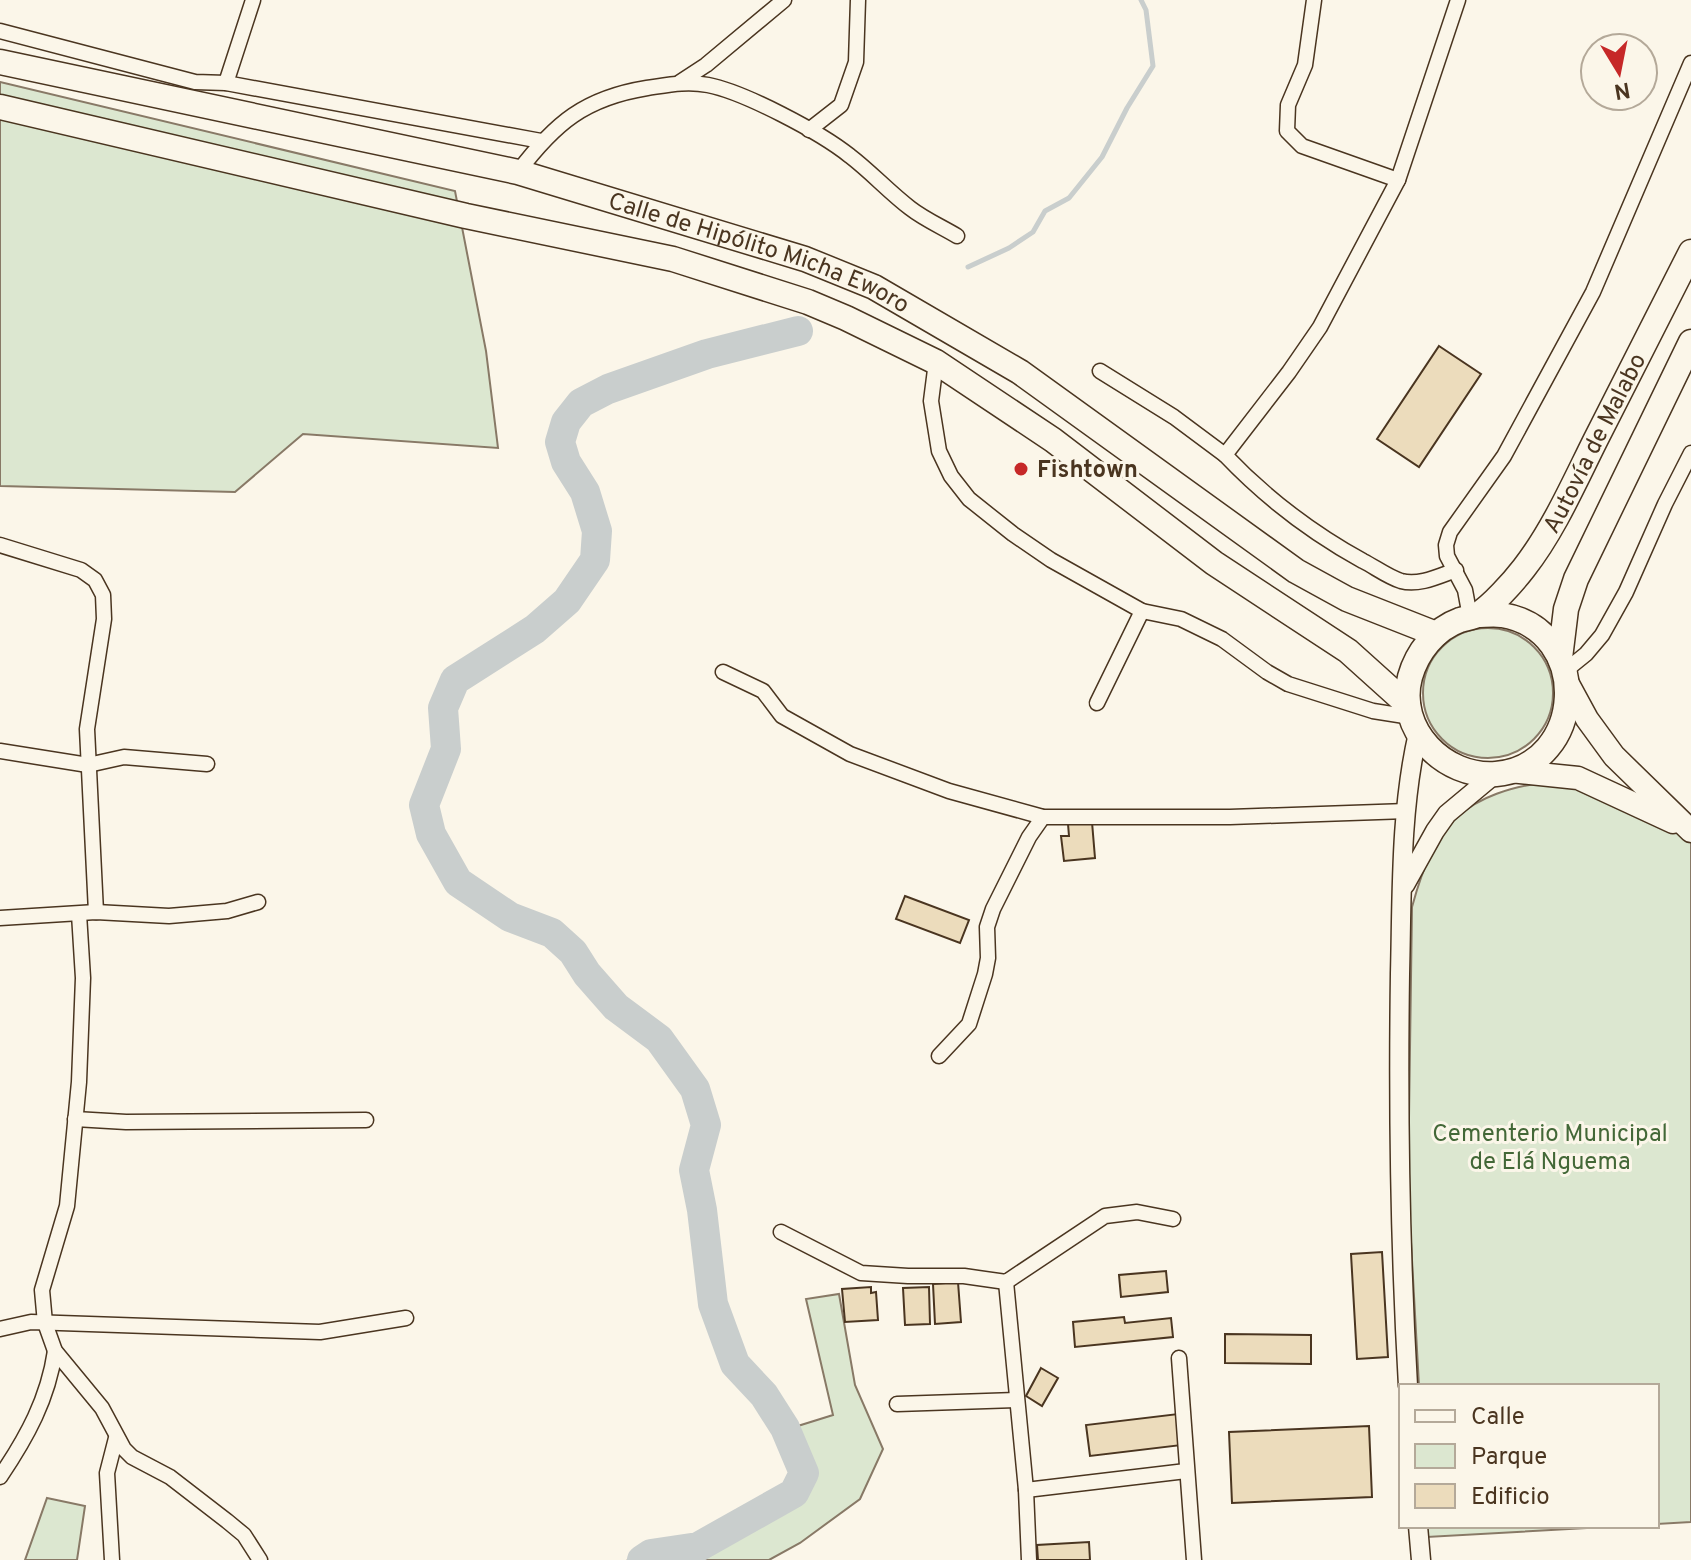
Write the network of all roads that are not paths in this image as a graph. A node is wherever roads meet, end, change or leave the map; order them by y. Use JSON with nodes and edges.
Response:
{"nodes":[{"id":1,"x":253,"y":0,"type":"edge"},
{"id":2,"x":784,"y":0,"type":"edge"},
{"id":3,"x":858,"y":0,"type":"edge"},
{"id":4,"x":1314,"y":0,"type":"edge"},
{"id":5,"x":1458,"y":0,"type":"edge"},
{"id":6,"x":0,"y":31,"type":"edge"},
{"id":7,"x":0,"y":62,"type":"edge"},
{"id":8,"x":1691,"y":63,"type":"edge"},
{"id":9,"x":680,"y":82,"type":"junction"},
{"id":10,"x":226,"y":83,"type":"junction"},
{"id":11,"x":0,"y":107,"type":"edge"},
{"id":12,"x":809,"y":130,"type":"junction"},
{"id":13,"x":541,"y":141,"type":"junction"},
{"id":14,"x":518,"y":172,"type":"junction"},
{"id":15,"x":1398,"y":180,"type":"junction"},
{"id":16,"x":957,"y":236,"type":"dead end"},
{"id":17,"x":1691,"y":252,"type":"edge"},
{"id":18,"x":1691,"y":342,"type":"edge"},
{"id":19,"x":936,"y":362,"type":"junction"},
{"id":20,"x":1100,"y":371,"type":"dead end"},
{"id":21,"x":1691,"y":453,"type":"edge"},
{"id":22,"x":1225,"y":455,"type":"junction"},
{"id":23,"x":0,"y":545,"type":"edge"},
{"id":24,"x":1456,"y":570,"type":"junction"},
{"id":25,"x":1142,"y":611,"type":"junction"},
{"id":26,"x":1474,"y":616,"type":"junction"},
{"id":27,"x":1436,"y":634,"type":"junction"},
{"id":28,"x":1564,"y":671,"type":"junction"},
{"id":29,"x":723,"y":672,"type":"dead end"},
{"id":30,"x":1097,"y":703,"type":"dead end"},
{"id":31,"x":1412,"y":718,"type":"junction"},
{"id":32,"x":0,"y":751,"type":"edge"},
{"id":33,"x":207,"y":764,"type":"dead end"},
{"id":34,"x":88,"y":765,"type":"junction"},
{"id":35,"x":1503,"y":772,"type":"junction"},
{"id":36,"x":1407,"y":811,"type":"junction"},
{"id":37,"x":1043,"y":817,"type":"junction"},
{"id":38,"x":1688,"y":829,"type":"edge"},
{"id":39,"x":1402,"y":891,"type":"junction"},
{"id":40,"x":258,"y":902,"type":"dead end"},
{"id":41,"x":96,"y":912,"type":"junction"},
{"id":42,"x":79,"y":914,"type":"junction"},
{"id":43,"x":0,"y":918,"type":"edge"},
{"id":44,"x":939,"y":1056,"type":"dead end"},
{"id":45,"x":75,"y":1119,"type":"junction"},
{"id":46,"x":366,"y":1120,"type":"dead end"},
{"id":47,"x":1173,"y":1219,"type":"dead end"},
{"id":48,"x":781,"y":1232,"type":"dead end"},
{"id":49,"x":1006,"y":1282,"type":"junction"},
{"id":50,"x":406,"y":1318,"type":"dead end"},
{"id":51,"x":45,"y":1323,"type":"junction"},
{"id":52,"x":0,"y":1329,"type":"edge"},
{"id":53,"x":55,"y":1351,"type":"junction"},
{"id":54,"x":1179,"y":1358,"type":"dead end"},
{"id":55,"x":1408,"y":1384,"type":"edge"},
{"id":56,"x":1016,"y":1400,"type":"junction"},
{"id":57,"x":897,"y":1404,"type":"dead end"},
{"id":58,"x":116,"y":1438,"type":"junction"},
{"id":59,"x":1186,"y":1471,"type":"junction"},
{"id":60,"x":0,"y":1477,"type":"edge"},
{"id":61,"x":1026,"y":1490,"type":"junction"},
{"id":62,"x":1418,"y":1528,"type":"edge"},
{"id":63,"x":112,"y":1560,"type":"edge"},
{"id":64,"x":260,"y":1560,"type":"edge"},
{"id":65,"x":1029,"y":1560,"type":"edge"},
{"id":66,"x":1194,"y":1560,"type":"edge"},
{"id":67,"x":1421,"y":1560,"type":"edge"}],
"edges":[{"from":1,"to":10,"type":"street"},
{"from":2,"to":9,"type":"street"},
{"from":3,"to":12,"type":"street"},
{"from":4,"to":15,"type":"street"},
{"from":5,"to":15,"type":"street"},
{"from":6,"to":10,"type":"street"},
{"from":7,"to":14,"type":"main road","name":"Calle de Hipólito Micha Eworo"},
{"from":8,"to":24,"type":"street"},
{"from":9,"to":12,"type":"street"},
{"from":9,"to":13,"type":"street"},
{"from":10,"to":13,"type":"street"},
{"from":11,"to":19,"type":"main road","name":"Calle de Hipólito Micha Eworo"},
{"from":12,"to":16,"type":"street"},
{"from":13,"to":14,"type":"street"},
{"from":14,"to":27,"type":"main road","name":"Calle de Hipólito Micha Eworo"},
{"from":15,"to":22,"type":"street"},
{"from":17,"to":26,"type":"main road","name":"Autovía de Malabo"},
{"from":18,"to":28,"type":"main road","name":"Autovía de Malabo"},
{"from":19,"to":25,"type":"street"},
{"from":19,"to":31,"type":"main road","name":"Calle de Hipólito Micha Eworo"},
{"from":20,"to":22,"type":"street"},
{"from":21,"to":28,"type":"street"},
{"from":22,"to":24,"type":"street"},
{"from":23,"to":34,"type":"street"},
{"from":24,"to":26,"type":"street"},
{"from":25,"to":30,"type":"street"},
{"from":25,"to":31,"type":"street"},
{"from":26,"to":27,"type":"main road"},
{"from":26,"to":28,"type":"main road"},
{"from":27,"to":31,"type":"main road"},
{"from":28,"to":35,"type":"main road"},
{"from":28,"to":38,"type":"main road"},
{"from":29,"to":37,"type":"street"},
{"from":31,"to":35,"type":"main road"},
{"from":31,"to":36,"type":"street"},
{"from":32,"to":34,"type":"street"},
{"from":33,"to":34,"type":"street"},
{"from":34,"to":41,"type":"street"},
{"from":35,"to":38,"type":"main road"},
{"from":35,"to":39,"type":"street"},
{"from":36,"to":37,"type":"street"},
{"from":36,"to":39,"type":"street"},
{"from":37,"to":44,"type":"street"},
{"from":39,"to":55,"type":"street"},
{"from":40,"to":41,"type":"street"},
{"from":41,"to":42,"type":"street"},
{"from":42,"to":43,"type":"street"},
{"from":42,"to":45,"type":"street"},
{"from":45,"to":46,"type":"street"},
{"from":45,"to":51,"type":"street"},
{"from":47,"to":49,"type":"street"},
{"from":48,"to":49,"type":"street"},
{"from":49,"to":56,"type":"street"},
{"from":50,"to":51,"type":"street"},
{"from":51,"to":52,"type":"street"},
{"from":51,"to":53,"type":"street"},
{"from":53,"to":58,"type":"street"},
{"from":53,"to":60,"type":"street"},
{"from":54,"to":59,"type":"street"},
{"from":56,"to":57,"type":"street"},
{"from":56,"to":61,"type":"street"},
{"from":58,"to":63,"type":"street"},
{"from":58,"to":64,"type":"street"},
{"from":59,"to":61,"type":"street"},
{"from":59,"to":66,"type":"street"},
{"from":61,"to":65,"type":"street"},
{"from":62,"to":67,"type":"street"}]}
